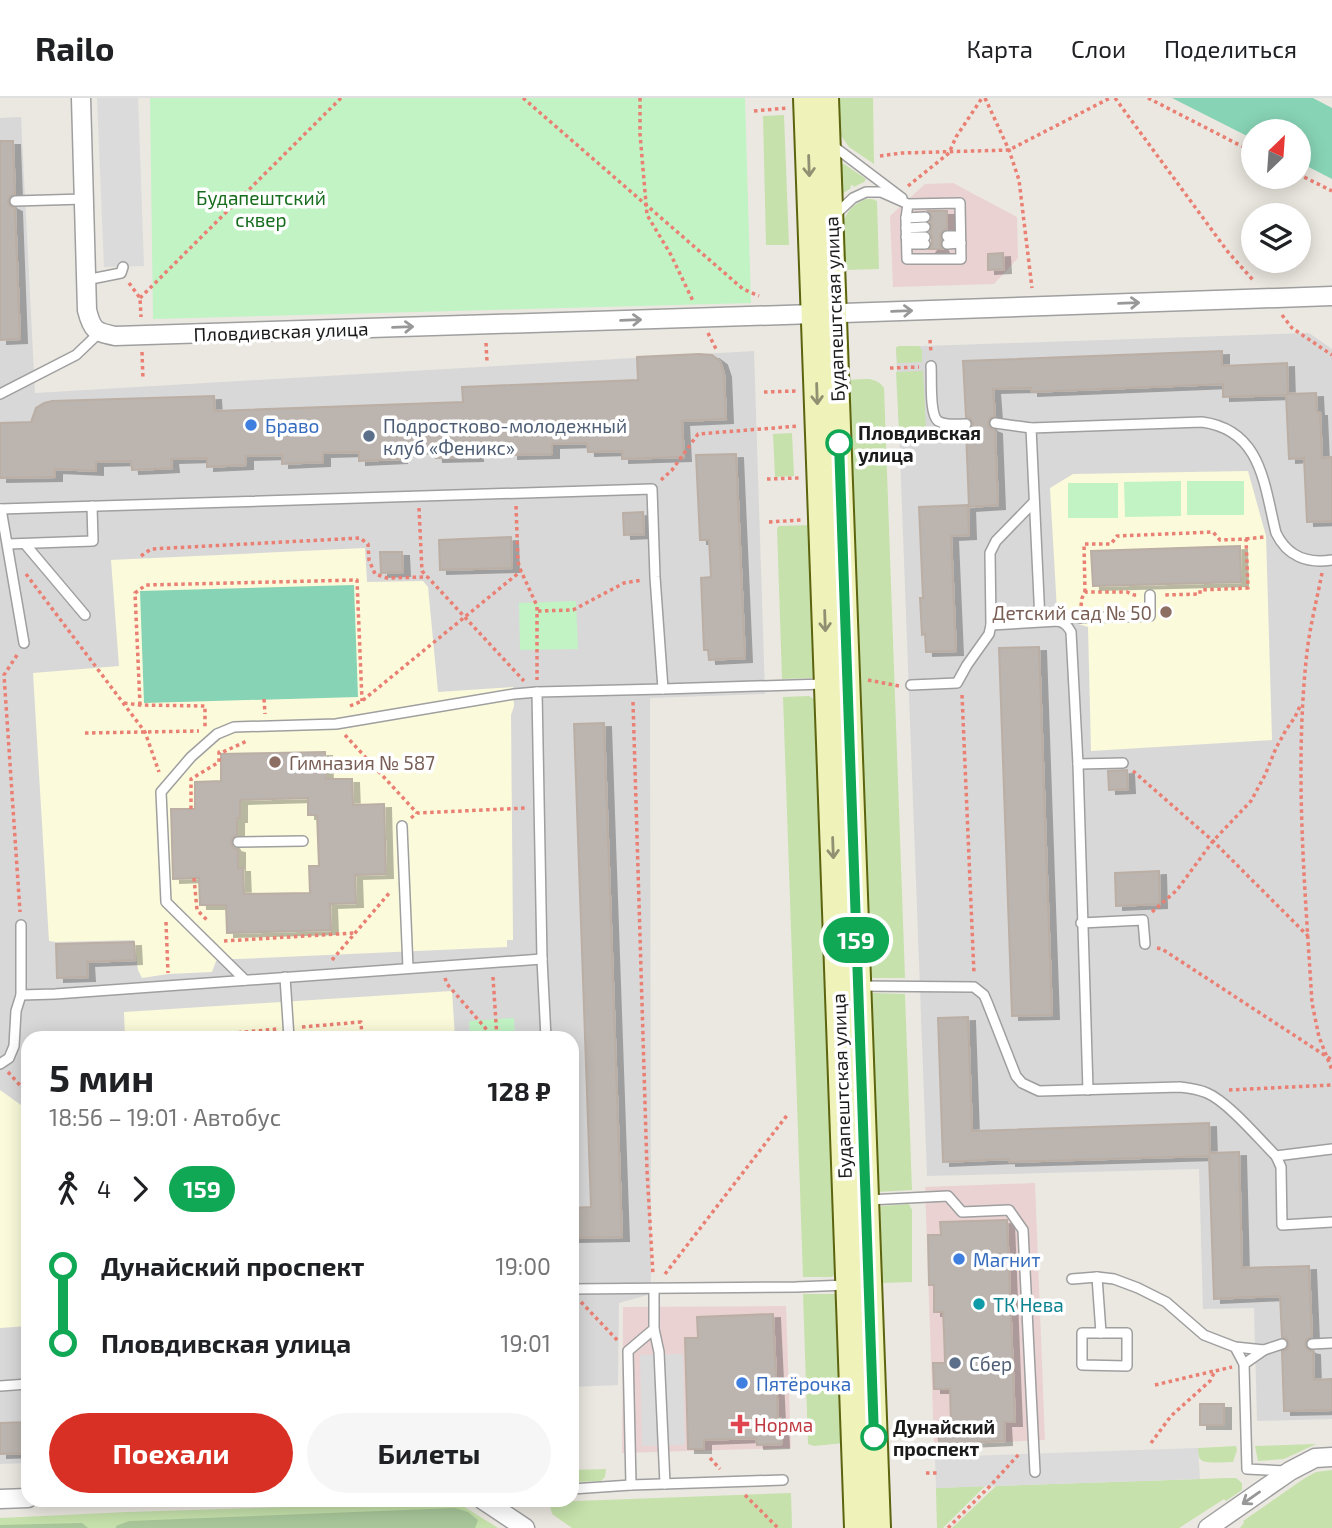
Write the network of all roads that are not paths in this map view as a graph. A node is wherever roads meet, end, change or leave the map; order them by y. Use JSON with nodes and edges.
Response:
{"nodes":[{"id":1,"x":81,"y":98,"type":"edge"},
{"id":2,"x":826,"y":98,"type":"edge"},
{"id":3,"x":798,"y":103,"type":"edge"},
{"id":4,"x":827,"y":141,"type":"junction"},
{"id":5,"x":83,"y":199,"type":"junction"},
{"id":6,"x":15,"y":201,"type":"dead end"},
{"id":7,"x":908,"y":204,"type":"junction"},
{"id":8,"x":960,"y":216,"type":"junction"},
{"id":9,"x":830,"y":219,"type":"junction"},
{"id":10,"x":906,"y":232,"type":"junction"},
{"id":11,"x":961,"y":235,"type":"junction"},
{"id":12,"x":123,"y":272,"type":"road end"},
{"id":13,"x":86,"y":280,"type":"junction"},
{"id":14,"x":1332,"y":296,"type":"edge"},
{"id":15,"x":824,"y":314,"type":"junction"},
{"id":16,"x":99,"y":333,"type":"junction"},
{"id":17,"x":931,"y":366,"type":"road end"},
{"id":18,"x":0,"y":394,"type":"edge"},
{"id":19,"x":995,"y":423,"type":"dead end"},
{"id":20,"x":966,"y":424,"type":"dead end"},
{"id":21,"x":1031,"y":428,"type":"junction"},
{"id":22,"x":1034,"y":502,"type":"junction"},
{"id":23,"x":92,"y":506,"type":"junction"},
{"id":24,"x":0,"y":509,"type":"edge"},
{"id":25,"x":8,"y":544,"type":"junction"},
{"id":26,"x":24,"y":544,"type":"junction"},
{"id":27,"x":1328,"y":560,"type":"edge"},
{"id":28,"x":1150,"y":595,"type":"road end"},
{"id":29,"x":85,"y":615,"type":"dead end"},
{"id":30,"x":1040,"y":621,"type":"junction"},
{"id":31,"x":1058,"y":621,"type":"junction"},
{"id":32,"x":991,"y":625,"type":"junction"},
{"id":33,"x":24,"y":643,"type":"road end"},
{"id":34,"x":848,"y":683,"type":"junction"},
{"id":35,"x":911,"y":685,"type":"dead end"},
{"id":36,"x":663,"y":689,"type":"junction"},
{"id":37,"x":537,"y":692,"type":"junction"},
{"id":38,"x":1123,"y":762,"type":"road end"},
{"id":39,"x":1078,"y":764,"type":"junction"},
{"id":40,"x":402,"y":826,"type":"dead end"},
{"id":41,"x":303,"y":841,"type":"dead end"},
{"id":42,"x":238,"y":842,"type":"dead end"},
{"id":43,"x":1082,"y":923,"type":"junction"},
{"id":44,"x":21,"y":925,"type":"road end"},
{"id":45,"x":1145,"y":944,"type":"road end"},
{"id":46,"x":542,"y":959,"type":"junction"},
{"id":47,"x":408,"y":968,"type":"junction"},
{"id":48,"x":285,"y":977,"type":"junction"},
{"id":49,"x":245,"y":980,"type":"junction"},
{"id":50,"x":848,"y":986,"type":"junction"},
{"id":51,"x":21,"y":995,"type":"junction"},
{"id":52,"x":289,"y":1031,"type":"edge"},
{"id":53,"x":546,"y":1031,"type":"edge"},
{"id":54,"x":0,"y":1064,"type":"edge"},
{"id":55,"x":1088,"y":1090,"type":"junction"},
{"id":56,"x":1332,"y":1149,"type":"edge"},
{"id":57,"x":1276,"y":1156,"type":"junction"},
{"id":58,"x":855,"y":1200,"type":"junction"},
{"id":59,"x":1332,"y":1222,"type":"edge"},
{"id":60,"x":1097,"y":1277,"type":"junction"},
{"id":61,"x":1072,"y":1279,"type":"dead end"},
{"id":62,"x":848,"y":1285,"type":"junction"},
{"id":63,"x":579,"y":1289,"type":"edge"},
{"id":64,"x":654,"y":1289,"type":"junction"},
{"id":65,"x":654,"y":1329,"type":"junction"},
{"id":66,"x":1101,"y":1333,"type":"junction"},
{"id":67,"x":1312,"y":1343,"type":"dead end"},
{"id":68,"x":1332,"y":1343,"type":"edge"},
{"id":69,"x":1282,"y":1345,"type":"dead end"},
{"id":70,"x":1235,"y":1347,"type":"junction"},
{"id":71,"x":1264,"y":1350,"type":"junction"},
{"id":72,"x":1244,"y":1364,"type":"junction"},
{"id":73,"x":21,"y":1384,"type":"edge"},
{"id":74,"x":0,"y":1386,"type":"edge"},
{"id":75,"x":1332,"y":1457,"type":"edge"},
{"id":76,"x":1290,"y":1471,"type":"junction"},
{"id":77,"x":1035,"y":1472,"type":"dead end"},
{"id":78,"x":783,"y":1480,"type":"dead end"},
{"id":79,"x":665,"y":1483,"type":"junction"},
{"id":80,"x":631,"y":1485,"type":"junction"},
{"id":81,"x":579,"y":1489,"type":"edge"},
{"id":82,"x":21,"y":1498,"type":"edge"},
{"id":83,"x":0,"y":1499,"type":"edge"},
{"id":84,"x":493,"y":1507,"type":"edge"},
{"id":85,"x":525,"y":1528,"type":"edge"},
{"id":86,"x":857,"y":1528,"type":"edge"},
{"id":87,"x":878,"y":1528,"type":"edge"},
{"id":88,"x":1208,"y":1528,"type":"edge"}],
"edges":[{"from":1,"to":5,"type":"street"},
{"from":2,"to":4,"type":"street","name":"Будапештская улица"},
{"from":3,"to":15,"type":"street","name":"Будапештская улица","one_way":true},
{"from":4,"to":7,"type":"lane"},
{"from":4,"to":9,"type":"street","name":"Будапештская улица"},
{"from":5,"to":6,"type":"lane"},
{"from":5,"to":13,"type":"street"},
{"from":7,"to":8,"type":"lane"},
{"from":7,"to":9,"type":"lane"},
{"from":7,"to":10,"type":"lane"},
{"from":8,"to":11,"type":"lane"},
{"from":8,"to":11,"type":"lane"},
{"from":9,"to":15,"type":"street","name":"Будапештская улица"},
{"from":10,"to":10,"type":"lane"},
{"from":10,"to":11,"type":"lane"},
{"from":12,"to":13,"type":"lane"},
{"from":13,"to":16,"type":"street"},
{"from":15,"to":14,"type":"street","name":"Пловдивская улица","one_way":true},
{"from":16,"to":15,"type":"street","name":"Пловдивская улица","one_way":true},
{"from":15,"to":34,"type":"street","name":"Будапештская улица"},
{"from":16,"to":18,"type":"lane"},
{"from":17,"to":20,"type":"lane"},
{"from":19,"to":21,"type":"lane"},
{"from":21,"to":22,"type":"lane"},
{"from":21,"to":27,"type":"lane"},
{"from":22,"to":30,"type":"lane"},
{"from":22,"to":32,"type":"lane"},
{"from":23,"to":24,"type":"lane"},
{"from":23,"to":26,"type":"lane"},
{"from":23,"to":36,"type":"lane"},
{"from":24,"to":25,"type":"lane"},
{"from":25,"to":26,"type":"lane"},
{"from":25,"to":33,"type":"lane"},
{"from":26,"to":29,"type":"lane"},
{"from":28,"to":31,"type":"lane"},
{"from":30,"to":31,"type":"lane"},
{"from":30,"to":32,"type":"lane"},
{"from":31,"to":39,"type":"lane"},
{"from":32,"to":35,"type":"lane"},
{"from":34,"to":36,"type":"lane"},
{"from":34,"to":50,"type":"street","name":"Будапештская улица"},
{"from":36,"to":37,"type":"lane"},
{"from":37,"to":46,"type":"lane"},
{"from":37,"to":49,"type":"lane"},
{"from":38,"to":39,"type":"lane"},
{"from":39,"to":43,"type":"lane"},
{"from":40,"to":47,"type":"lane"},
{"from":41,"to":42,"type":"lane"},
{"from":43,"to":45,"type":"lane"},
{"from":43,"to":55,"type":"lane"},
{"from":44,"to":51,"type":"lane"},
{"from":46,"to":47,"type":"lane"},
{"from":46,"to":53,"type":"lane"},
{"from":47,"to":48,"type":"lane"},
{"from":48,"to":49,"type":"lane"},
{"from":48,"to":52,"type":"lane"},
{"from":49,"to":51,"type":"lane"},
{"from":50,"to":55,"type":"lane"},
{"from":50,"to":58,"type":"street","name":"Будапештская улица"},
{"from":51,"to":54,"type":"lane"},
{"from":55,"to":57,"type":"lane"},
{"from":56,"to":57,"type":"lane"},
{"from":57,"to":59,"type":"lane"},
{"from":58,"to":62,"type":"street","name":"Будапештская улица"},
{"from":58,"to":77,"type":"lane"},
{"from":58,"to":87,"type":"street","name":"Будапештская улица"},
{"from":60,"to":61,"type":"lane"},
{"from":60,"to":66,"type":"lane"},
{"from":60,"to":70,"type":"lane"},
{"from":62,"to":64,"type":"lane"},
{"from":62,"to":86,"type":"street","name":"Будапештская улица"},
{"from":63,"to":64,"type":"lane"},
{"from":64,"to":65,"type":"lane"},
{"from":65,"to":79,"type":"lane"},
{"from":65,"to":80,"type":"lane"},
{"from":66,"to":66,"type":"lane"},
{"from":67,"to":68,"type":"lane"},
{"from":69,"to":71,"type":"lane"},
{"from":70,"to":71,"type":"lane"},
{"from":70,"to":72,"type":"lane"},
{"from":71,"to":72,"type":"lane"},
{"from":72,"to":76,"type":"lane"},
{"from":73,"to":74,"type":"lane"},
{"from":75,"to":76,"type":"street"},
{"from":76,"to":88,"type":"street","one_way":true},
{"from":78,"to":79,"type":"lane"},
{"from":79,"to":80,"type":"lane"},
{"from":80,"to":81,"type":"lane"},
{"from":82,"to":83,"type":"street"},
{"from":84,"to":85,"type":"street"}]}
